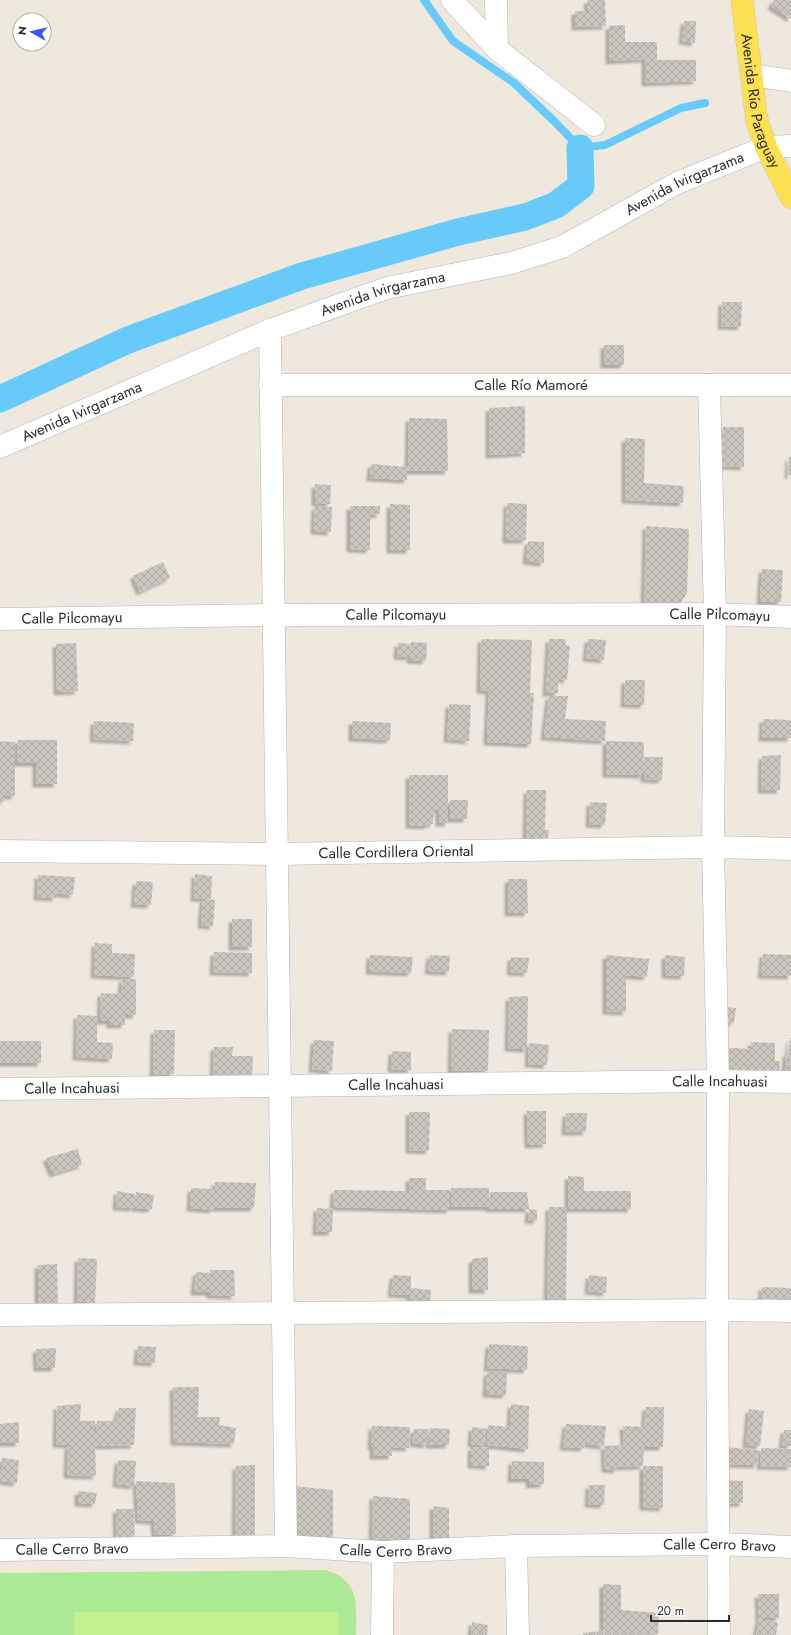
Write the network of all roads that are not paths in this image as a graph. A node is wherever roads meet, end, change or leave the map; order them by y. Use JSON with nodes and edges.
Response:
{"nodes":[{"id":1,"x":452,"y":0,"type":"edge"},
{"id":2,"x":496,"y":0,"type":"edge"},
{"id":3,"x":742,"y":0,"type":"edge"},
{"id":4,"x":497,"y":49,"type":"junction"},
{"id":5,"x":752,"y":75,"type":"junction"},
{"id":6,"x":791,"y":81,"type":"edge"},
{"id":7,"x":594,"y":125,"type":"dead end"},
{"id":8,"x":791,"y":146,"type":"edge"},
{"id":9,"x":766,"y":147,"type":"junction"},
{"id":10,"x":791,"y":197,"type":"edge"},
{"id":11,"x":270,"y":330,"type":"junction"},
{"id":12,"x":270,"y":385,"type":"junction"},
{"id":13,"x":709,"y":385,"type":"junction"},
{"id":14,"x":791,"y":385,"type":"edge"},
{"id":15,"x":0,"y":447,"type":"edge"},
{"id":16,"x":274,"y":614,"type":"junction"},
{"id":17,"x":715,"y":614,"type":"junction"},
{"id":18,"x":791,"y":617,"type":"edge"},
{"id":19,"x":0,"y":619,"type":"edge"},
{"id":20,"x":713,"y":847,"type":"junction"},
{"id":21,"x":791,"y":849,"type":"edge"},
{"id":22,"x":0,"y":851,"type":"edge"},
{"id":23,"x":277,"y":854,"type":"junction"},
{"id":24,"x":718,"y":1081,"type":"junction"},
{"id":25,"x":791,"y":1082,"type":"edge"},
{"id":26,"x":280,"y":1086,"type":"junction"},
{"id":27,"x":0,"y":1089,"type":"edge"},
{"id":28,"x":717,"y":1310,"type":"junction"},
{"id":29,"x":791,"y":1311,"type":"edge"},
{"id":30,"x":283,"y":1313,"type":"junction"},
{"id":31,"x":0,"y":1315,"type":"edge"},
{"id":32,"x":719,"y":1544,"type":"junction"},
{"id":33,"x":286,"y":1546,"type":"junction"},
{"id":34,"x":516,"y":1546,"type":"junction"},
{"id":35,"x":791,"y":1547,"type":"edge"},
{"id":36,"x":0,"y":1550,"type":"edge"},
{"id":37,"x":383,"y":1552,"type":"junction"},
{"id":38,"x":382,"y":1635,"type":"edge"},
{"id":39,"x":518,"y":1635,"type":"edge"},
{"id":40,"x":719,"y":1635,"type":"edge"}],
"edges":[{"from":1,"to":4,"type":"street"},
{"from":2,"to":4,"type":"street"},
{"from":3,"to":5,"type":"main road","name":"Avenida Río Paraguay"},
{"from":4,"to":7,"type":"street"},
{"from":5,"to":6,"type":"street"},
{"from":5,"to":9,"type":"main road","name":"Avenida Río Paraguay"},
{"from":8,"to":9,"type":"street","name":"Avenida Ivirgarzama"},
{"from":9,"to":10,"type":"main road","name":"Avenida Río Paraguay"},
{"from":9,"to":11,"type":"street","name":"Avenida Ivirgarzama"},
{"from":11,"to":12,"type":"street"},
{"from":11,"to":15,"type":"street","name":"Avenida Ivirgarzama"},
{"from":12,"to":13,"type":"street","name":"Calle Río Mamoré"},
{"from":12,"to":16,"type":"street"},
{"from":13,"to":14,"type":"street","name":"Calle Río Mamoré"},
{"from":13,"to":17,"type":"street"},
{"from":16,"to":17,"type":"street","name":"Calle Pilcomayu"},
{"from":16,"to":19,"type":"street","name":"Calle Pilcomayu"},
{"from":16,"to":23,"type":"street"},
{"from":17,"to":18,"type":"street","name":"Calle Pilcomayu"},
{"from":17,"to":20,"type":"street"},
{"from":20,"to":21,"type":"street","name":"Calle Cordillera Oriental"},
{"from":20,"to":23,"type":"street","name":"Calle Cordillera Oriental"},
{"from":20,"to":24,"type":"street"},
{"from":22,"to":23,"type":"street","name":"Calle Cordillera Oriental"},
{"from":23,"to":26,"type":"street"},
{"from":24,"to":25,"type":"street","name":"Calle Incahuasi"},
{"from":24,"to":26,"type":"street","name":"Calle Incahuasi"},
{"from":24,"to":28,"type":"street"},
{"from":26,"to":27,"type":"street","name":"Calle Incahuasi"},
{"from":26,"to":30,"type":"street"},
{"from":28,"to":29,"type":"street"},
{"from":28,"to":30,"type":"street"},
{"from":28,"to":32,"type":"street"},
{"from":30,"to":31,"type":"street"},
{"from":30,"to":33,"type":"street"},
{"from":32,"to":34,"type":"street","name":"Calle Cerro Bravo"},
{"from":32,"to":35,"type":"street","name":"Calle Cerro Bravo"},
{"from":32,"to":40,"type":"street"},
{"from":33,"to":36,"type":"street","name":"Calle Cerro Bravo"},
{"from":33,"to":37,"type":"street","name":"Calle Cerro Bravo"},
{"from":34,"to":37,"type":"street","name":"Calle Cerro Bravo"},
{"from":34,"to":39,"type":"street"},
{"from":37,"to":38,"type":"street"}]}
